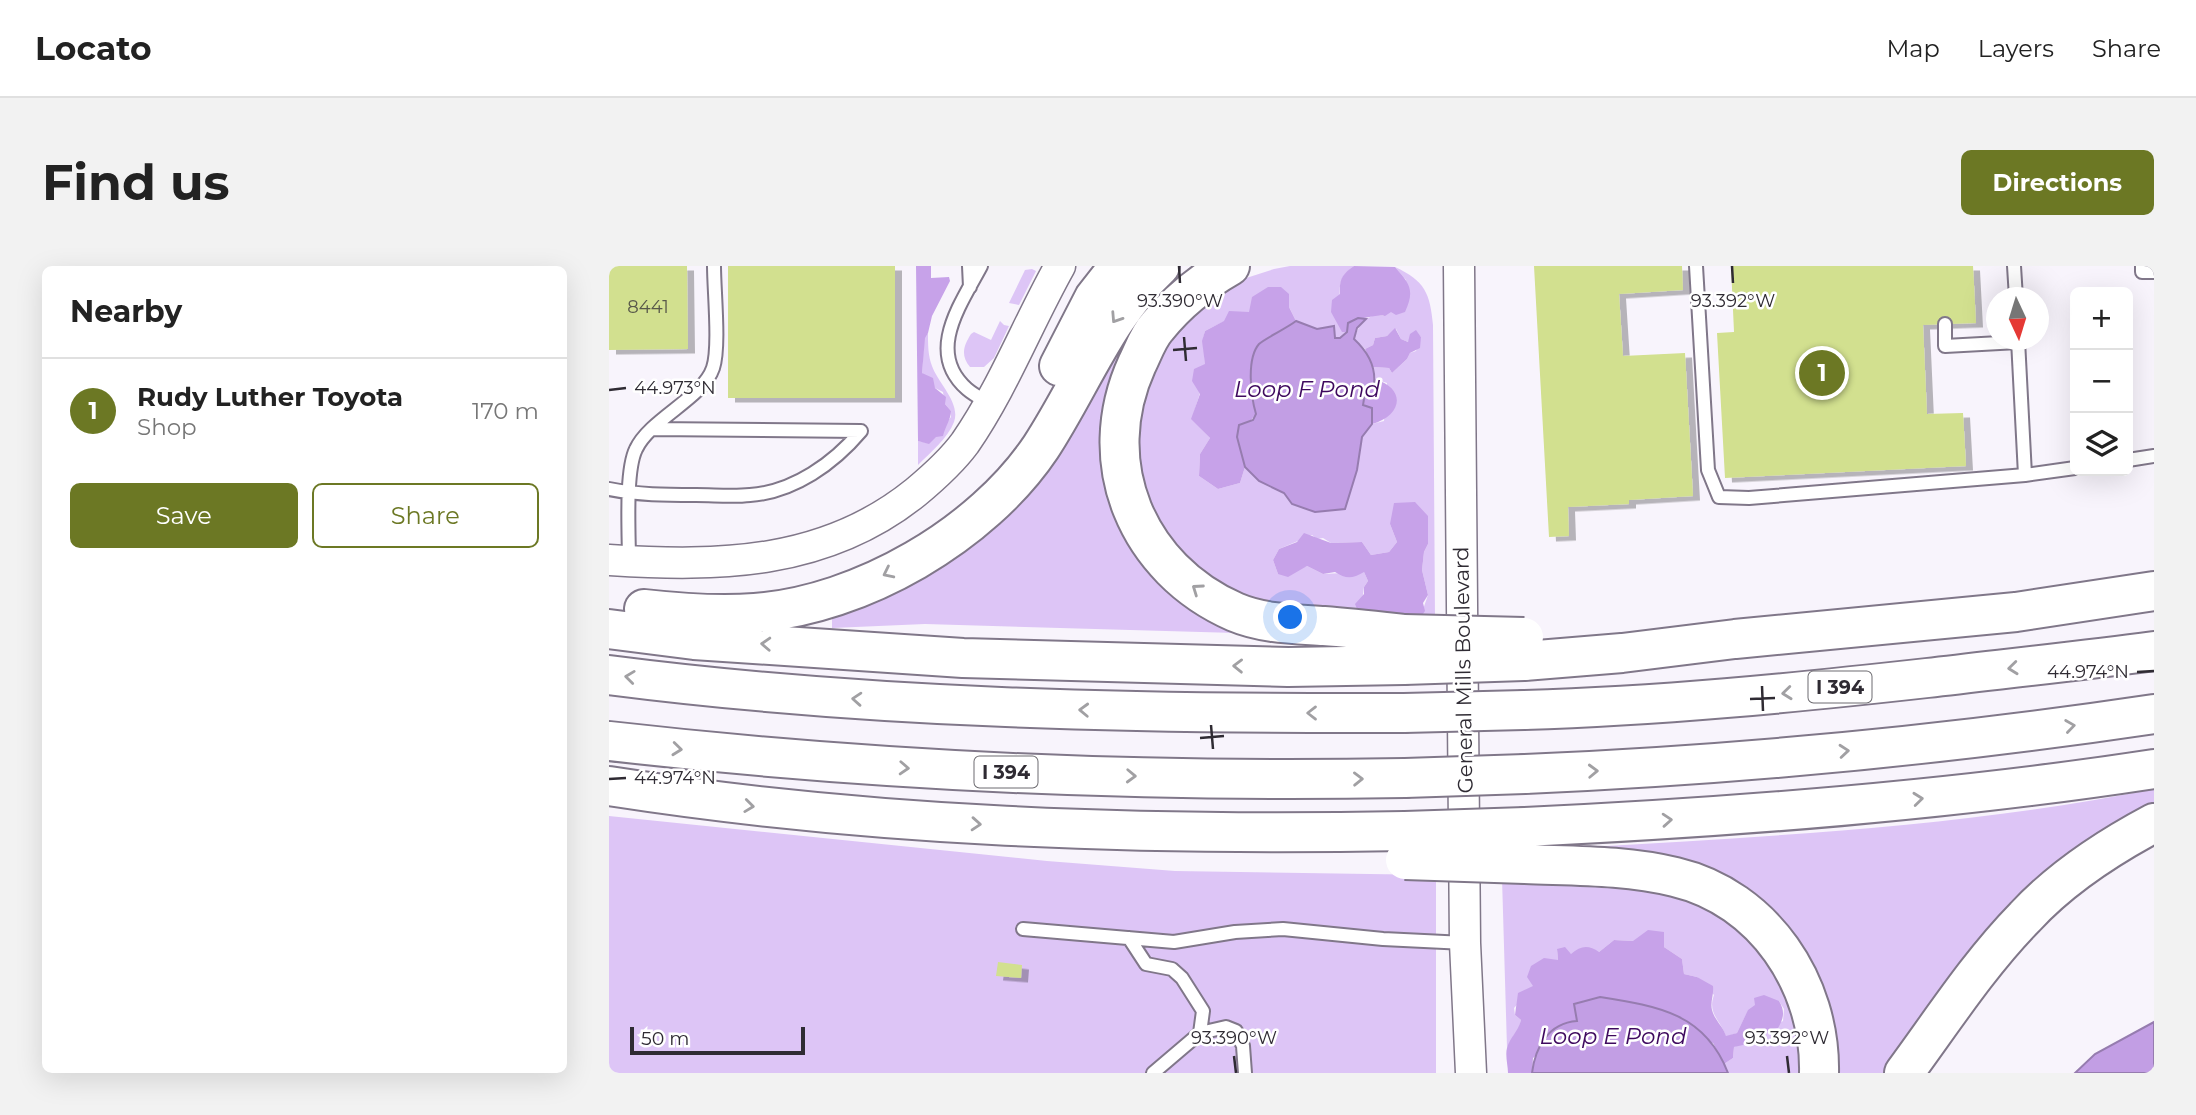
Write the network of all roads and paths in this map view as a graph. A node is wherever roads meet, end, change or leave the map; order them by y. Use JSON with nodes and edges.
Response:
{"nodes":[{"id":1,"x":714,"y":266,"type":"edge"},
{"id":2,"x":969,"y":266,"type":"edge"},
{"id":3,"x":981,"y":266,"type":"edge"},
{"id":4,"x":1060,"y":266,"type":"edge"},
{"id":5,"x":1119,"y":266,"type":"edge"},
{"id":6,"x":1160,"y":266,"type":"edge"},
{"id":7,"x":1230,"y":266,"type":"edge"},
{"id":8,"x":1459,"y":266,"type":"edge"},
{"id":9,"x":1696,"y":266,"type":"edge"},
{"id":10,"x":2014,"y":266,"type":"edge"},
{"id":11,"x":2142,"y":266,"type":"edge"},
{"id":12,"x":2154,"y":272,"type":"edge"},
{"id":13,"x":2015,"y":287,"type":"edge"},
{"id":14,"x":970,"y":288,"type":"junction"},
{"id":15,"x":1945,"y":324,"type":"dead end"},
{"id":16,"x":1986,"y":343,"type":"edge"},
{"id":17,"x":2018,"y":350,"type":"edge"},
{"id":18,"x":990,"y":404,"type":"junction"},
{"id":19,"x":652,"y":429,"type":"junction"},
{"id":20,"x":2154,"y":456,"type":"edge"},
{"id":21,"x":2133,"y":459,"type":"edge"},
{"id":22,"x":2070,"y":469,"type":"edge"},
{"id":23,"x":2025,"y":475,"type":"junction"},
{"id":24,"x":609,"y":489,"type":"edge"},
{"id":25,"x":629,"y":493,"type":"junction"},
{"id":26,"x":928,"y":551,"type":"junction"},
{"id":27,"x":619,"y":561,"type":"edge"},
{"id":28,"x":2154,"y":591,"type":"edge"},
{"id":29,"x":609,"y":606,"type":"edge"},
{"id":30,"x":609,"y":629,"type":"edge"},
{"id":31,"x":1404,"y":650,"type":"junction"},
{"id":32,"x":2154,"y":651,"type":"edge"},
{"id":33,"x":609,"y":674,"type":"edge"},
{"id":34,"x":2154,"y":714,"type":"edge"},
{"id":35,"x":609,"y":741,"type":"edge"},
{"id":36,"x":2154,"y":769,"type":"edge"},
{"id":37,"x":609,"y":786,"type":"edge"},
{"id":38,"x":2154,"y":823,"type":"edge"},
{"id":39,"x":1525,"y":845,"type":"junction"},
{"id":40,"x":1023,"y":929,"type":"dead end"},
{"id":41,"x":1129,"y":938,"type":"junction"},
{"id":42,"x":1465,"y":943,"type":"junction"},
{"id":43,"x":1201,"y":1033,"type":"junction"},
{"id":44,"x":1153,"y":1073,"type":"edge"},
{"id":45,"x":1245,"y":1073,"type":"edge"},
{"id":46,"x":1471,"y":1073,"type":"edge"},
{"id":47,"x":1819,"y":1073,"type":"edge"},
{"id":48,"x":1904,"y":1073,"type":"edge"}],
"edges":[{"from":1,"to":19,"type":"lane"},
{"from":2,"to":14,"type":"lane"},
{"from":3,"to":14,"type":"lane"},
{"from":4,"to":18,"type":"street"},
{"from":5,"to":26,"type":"highway"},
{"from":6,"to":26,"type":"highway","one_way":true},
{"from":31,"to":7,"type":"highway","one_way":true},
{"from":8,"to":42,"type":"street","name":"General Mills Boulevard"},
{"from":9,"to":23,"type":"lane"},
{"from":10,"to":13,"type":"lane"},
{"from":11,"to":12,"type":"lane"},
{"from":14,"to":18,"type":"lane"},
{"from":15,"to":16,"type":"lane"},
{"from":17,"to":23,"type":"lane"},
{"from":18,"to":27,"type":"street"},
{"from":19,"to":25,"type":"lane"},
{"from":19,"to":25,"type":"lane"},
{"from":20,"to":21,"type":"lane"},
{"from":22,"to":23,"type":"lane"},
{"from":24,"to":25,"type":"lane"},
{"from":25,"to":27,"type":"lane"},
{"from":26,"to":29,"type":"highway","one_way":true},
{"from":28,"to":31,"type":"highway","bridge":true},
{"from":31,"to":30,"type":"highway","one_way":true},
{"from":32,"to":33,"type":"highway","number":"I 394","one_way":true,"bridge":true},
{"from":35,"to":34,"type":"highway","number":"I 394","one_way":true,"bridge":true},
{"from":39,"to":36,"type":"highway","one_way":true},
{"from":37,"to":39,"type":"highway","one_way":true,"bridge":true},
{"from":38,"to":48,"type":"highway"},
{"from":39,"to":47,"type":"highway"},
{"from":40,"to":41,"type":"lane"},
{"from":41,"to":42,"type":"lane"},
{"from":41,"to":43,"type":"lane"},
{"from":42,"to":46,"type":"street","name":"General Mills Boulevard"},
{"from":43,"to":44,"type":"lane"},
{"from":43,"to":45,"type":"lane"}]}
